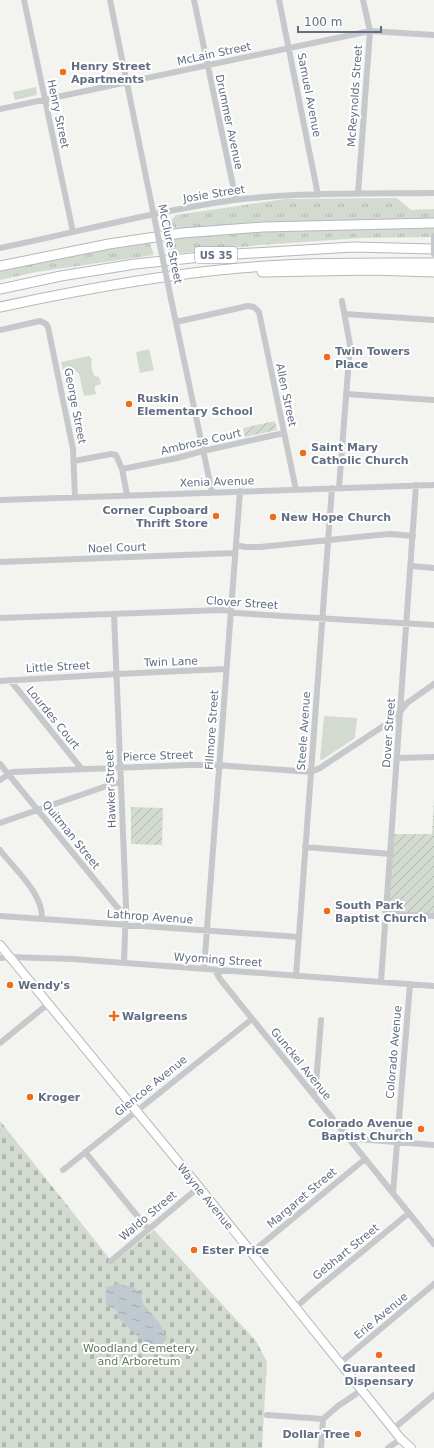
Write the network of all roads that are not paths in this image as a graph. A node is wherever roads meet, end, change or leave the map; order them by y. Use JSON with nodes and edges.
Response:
{"nodes":[{"id":1,"x":24,"y":0,"type":"edge"},
{"id":2,"x":110,"y":0,"type":"edge"},
{"id":3,"x":194,"y":0,"type":"edge"},
{"id":4,"x":279,"y":0,"type":"edge"},
{"id":5,"x":363,"y":0,"type":"edge"},
{"id":6,"x":370,"y":31,"type":"junction"},
{"id":7,"x":434,"y":35,"type":"edge"},
{"id":8,"x":289,"y":48,"type":"junction"},
{"id":9,"x":208,"y":66,"type":"junction"},
{"id":10,"x":127,"y":83,"type":"junction"},
{"id":11,"x":45,"y":100,"type":"junction"},
{"id":12,"x":0,"y":109,"type":"edge"},
{"id":13,"x":434,"y":193,"type":"edge"},
{"id":14,"x":358,"y":194,"type":"junction"},
{"id":15,"x":318,"y":195,"type":"junction"},
{"id":16,"x":236,"y":200,"type":"junction"},
{"id":17,"x":154,"y":215,"type":"junction"},
{"id":18,"x":434,"y":224,"type":"edge"},
{"id":19,"x":73,"y":232,"type":"junction"},
{"id":20,"x":434,"y":236,"type":"edge"},
{"id":21,"x":434,"y":243,"type":"edge"},
{"id":22,"x":0,"y":248,"type":"edge"},
{"id":23,"x":353,"y":248,"type":"junction"},
{"id":24,"x":434,"y":249,"type":"edge"},
{"id":25,"x":434,"y":254,"type":"edge"},
{"id":26,"x":434,"y":263,"type":"edge"},
{"id":27,"x":0,"y":266,"type":"edge"},
{"id":28,"x":434,"y":272,"type":"edge"},
{"id":29,"x":182,"y":274,"type":"junction"},
{"id":30,"x":0,"y":289,"type":"edge"},
{"id":31,"x":342,"y":301,"type":"dead end"},
{"id":32,"x":0,"y":307,"type":"edge"},
{"id":33,"x":345,"y":314,"type":"junction"},
{"id":34,"x":434,"y":320,"type":"edge"},
{"id":35,"x":176,"y":322,"type":"junction"},
{"id":36,"x":0,"y":330,"type":"edge"},
{"id":37,"x":346,"y":394,"type":"junction"},
{"id":38,"x":434,"y":400,"type":"edge"},
{"id":39,"x":284,"y":433,"type":"junction"},
{"id":40,"x":203,"y":451,"type":"junction"},
{"id":41,"x":74,"y":461,"type":"junction"},
{"id":42,"x":122,"y":469,"type":"junction"},
{"id":43,"x":434,"y":484,"type":"edge"},
{"id":44,"x":416,"y":485,"type":"junction"},
{"id":45,"x":332,"y":488,"type":"junction"},
{"id":46,"x":339,"y":488,"type":"junction"},
{"id":47,"x":296,"y":490,"type":"junction"},
{"id":48,"x":240,"y":491,"type":"junction"},
{"id":49,"x":212,"y":492,"type":"junction"},
{"id":50,"x":127,"y":495,"type":"junction"},
{"id":51,"x":75,"y":497,"type":"junction"},
{"id":52,"x":0,"y":500,"type":"edge"},
{"id":53,"x":413,"y":536,"type":"junction"},
{"id":54,"x":328,"y":539,"type":"junction"},
{"id":55,"x":236,"y":545,"type":"junction"},
{"id":56,"x":235,"y":553,"type":"junction"},
{"id":57,"x":0,"y":562,"type":"edge"},
{"id":58,"x":411,"y":566,"type":"junction"},
{"id":59,"x":434,"y":568,"type":"edge"},
{"id":60,"x":231,"y":611,"type":"junction"},
{"id":61,"x":114,"y":614,"type":"junction"},
{"id":62,"x":0,"y":618,"type":"edge"},
{"id":63,"x":322,"y":619,"type":"junction"},
{"id":64,"x":408,"y":624,"type":"junction"},
{"id":65,"x":434,"y":625,"type":"edge"},
{"id":66,"x":226,"y":669,"type":"junction"},
{"id":67,"x":117,"y":674,"type":"junction"},
{"id":68,"x":10,"y":680,"type":"junction"},
{"id":69,"x":0,"y":681,"type":"edge"},
{"id":70,"x":434,"y":684,"type":"edge"},
{"id":71,"x":401,"y":711,"type":"junction"},
{"id":72,"x":434,"y":757,"type":"edge"},
{"id":73,"x":398,"y":758,"type":"junction"},
{"id":74,"x":0,"y":764,"type":"edge"},
{"id":75,"x":219,"y":765,"type":"junction"},
{"id":76,"x":81,"y":768,"type":"junction"},
{"id":77,"x":120,"y":768,"type":"junction"},
{"id":78,"x":311,"y":772,"type":"junction"},
{"id":79,"x":8,"y":774,"type":"junction"},
{"id":80,"x":0,"y":780,"type":"edge"},
{"id":81,"x":121,"y":781,"type":"junction"},
{"id":82,"x":37,"y":810,"type":"junction"},
{"id":83,"x":0,"y":823,"type":"edge"},
{"id":84,"x":305,"y":847,"type":"junction"},
{"id":85,"x":0,"y":850,"type":"edge"},
{"id":86,"x":391,"y":854,"type":"junction"},
{"id":87,"x":386,"y":914,"type":"junction"},
{"id":88,"x":0,"y":916,"type":"edge"},
{"id":89,"x":434,"y":916,"type":"edge"},
{"id":90,"x":126,"y":918,"type":"junction"},
{"id":91,"x":42,"y":919,"type":"junction"},
{"id":92,"x":126,"y":925,"type":"junction"},
{"id":93,"x":207,"y":931,"type":"junction"},
{"id":94,"x":299,"y":937,"type":"junction"},
{"id":95,"x":0,"y":945,"type":"edge"},
{"id":96,"x":10,"y":957,"type":"junction"},
{"id":97,"x":0,"y":958,"type":"edge"},
{"id":98,"x":124,"y":963,"type":"junction"},
{"id":99,"x":204,"y":969,"type":"junction"},
{"id":100,"x":215,"y":970,"type":"junction"},
{"id":101,"x":296,"y":976,"type":"junction"},
{"id":102,"x":381,"y":982,"type":"junction"},
{"id":103,"x":410,"y":984,"type":"junction"},
{"id":104,"x":434,"y":986,"type":"edge"},
{"id":105,"x":48,"y":1004,"type":"junction"},
{"id":106,"x":252,"y":1019,"type":"junction"},
{"id":107,"x":321,"y":1020,"type":"dead end"},
{"id":108,"x":0,"y":1043,"type":"edge"},
{"id":109,"x":313,"y":1094,"type":"junction"},
{"id":110,"x":136,"y":1111,"type":"junction"},
{"id":111,"x":351,"y":1141,"type":"junction"},
{"id":112,"x":397,"y":1142,"type":"junction"},
{"id":113,"x":434,"y":1145,"type":"edge"},
{"id":114,"x":85,"y":1152,"type":"junction"},
{"id":115,"x":365,"y":1159,"type":"junction"},
{"id":116,"x":63,"y":1170,"type":"dead end"},
{"id":117,"x":198,"y":1187,"type":"junction"},
{"id":118,"x":393,"y":1193,"type":"junction"},
{"id":119,"x":409,"y":1213,"type":"junction"},
{"id":120,"x":148,"y":1229,"type":"junction"},
{"id":121,"x":434,"y":1244,"type":"edge"},
{"id":122,"x":251,"y":1254,"type":"junction"},
{"id":123,"x":110,"y":1261,"type":"dead end"},
{"id":124,"x":434,"y":1284,"type":"edge"},
{"id":125,"x":296,"y":1308,"type":"junction"},
{"id":126,"x":340,"y":1363,"type":"junction"},
{"id":127,"x":362,"y":1390,"type":"junction"},
{"id":128,"x":434,"y":1395,"type":"edge"},
{"id":129,"x":267,"y":1415,"type":"dead end"},
{"id":130,"x":323,"y":1419,"type":"junction"},
{"id":131,"x":393,"y":1429,"type":"junction"},
{"id":132,"x":401,"y":1439,"type":"junction"},
{"id":133,"x":321,"y":1448,"type":"edge"},
{"id":134,"x":388,"y":1448,"type":"edge"},
{"id":135,"x":411,"y":1448,"type":"edge"}],
"edges":[{"from":1,"to":11,"type":"street","name":"Henry Street"},
{"from":2,"to":10,"type":"street","name":"McClure Street"},
{"from":3,"to":9,"type":"street","name":"Drummer Avenue"},
{"from":4,"to":8,"type":"street","name":"Samuel Avenue"},
{"from":5,"to":6,"type":"street","name":"McReynolds Street"},
{"from":6,"to":7,"type":"street","name":"McLain Street"},
{"from":6,"to":8,"type":"street","name":"McLain Street"},
{"from":6,"to":14,"type":"street","name":"McReynolds Street"},
{"from":8,"to":9,"type":"street","name":"McLain Street"},
{"from":8,"to":15,"type":"street","name":"Samuel Avenue"},
{"from":9,"to":10,"type":"street","name":"McLain Street"},
{"from":9,"to":16,"type":"street","name":"Drummer Avenue"},
{"from":10,"to":11,"type":"street","name":"McLain Street"},
{"from":10,"to":17,"type":"street","name":"McClure Street"},
{"from":11,"to":12,"type":"street","name":"McLain Street"},
{"from":11,"to":19,"type":"street","name":"Henry Street"},
{"from":13,"to":14,"type":"street","name":"Josie Street"},
{"from":14,"to":15,"type":"street","name":"Josie Street"},
{"from":15,"to":16,"type":"street","name":"Josie Street"},
{"from":16,"to":17,"type":"street","name":"Josie Street"},
{"from":17,"to":19,"type":"street","name":"Josie Street"},
{"from":17,"to":35,"type":"street","name":"McClure Street","bridge":true},
{"from":18,"to":27,"type":"highway"},
{"from":19,"to":22,"type":"street","name":"Josie Street"},
{"from":20,"to":25,"type":"street","bridge":true},
{"from":21,"to":23,"type":"highway"},
{"from":23,"to":24,"type":"highway","number":"US 35"},
{"from":23,"to":30,"type":"highway","number":"US 35"},
{"from":26,"to":29,"type":"highway","number":"US 35"},
{"from":28,"to":29,"type":"highway"},
{"from":29,"to":32,"type":"highway","number":"US 35"},
{"from":31,"to":33,"type":"street"},
{"from":33,"to":34,"type":"street"},
{"from":33,"to":37,"type":"street"},
{"from":35,"to":39,"type":"street","name":"Allen Street"},
{"from":35,"to":40,"type":"street","name":"McClure Street"},
{"from":36,"to":41,"type":"street","name":"George Street"},
{"from":37,"to":38,"type":"street"},
{"from":37,"to":46,"type":"street"},
{"from":39,"to":40,"type":"street","name":"Ambrose Court"},
{"from":39,"to":47,"type":"street","name":"Allen Street"},
{"from":40,"to":42,"type":"street","name":"Ambrose Court"},
{"from":40,"to":49,"type":"street","name":"McClure Street"},
{"from":41,"to":42,"type":"street"},
{"from":41,"to":51,"type":"street","name":"George Street"},
{"from":42,"to":50,"type":"street"},
{"from":43,"to":44,"type":"street","name":"Xenia Avenue"},
{"from":44,"to":46,"type":"street","name":"Xenia Avenue"},
{"from":44,"to":53,"type":"street","name":"Dover Street"},
{"from":45,"to":46,"type":"street","name":"Xenia Avenue"},
{"from":45,"to":47,"type":"street","name":"Xenia Avenue"},
{"from":45,"to":54,"type":"street","name":"Steele Avenue"},
{"from":47,"to":48,"type":"street","name":"Xenia Avenue"},
{"from":48,"to":49,"type":"street","name":"Xenia Avenue"},
{"from":48,"to":55,"type":"street","name":"Fillmore Street"},
{"from":49,"to":50,"type":"street","name":"Xenia Avenue"},
{"from":50,"to":51,"type":"street","name":"Xenia Avenue"},
{"from":51,"to":52,"type":"street","name":"Xenia Avenue"},
{"from":53,"to":54,"type":"street"},
{"from":53,"to":58,"type":"street","name":"Dover Street"},
{"from":54,"to":55,"type":"street"},
{"from":54,"to":63,"type":"street","name":"Steele Avenue"},
{"from":55,"to":56,"type":"street","name":"Fillmore Street"},
{"from":56,"to":57,"type":"street","name":"Noel Court"},
{"from":56,"to":60,"type":"street","name":"Fillmore Street"},
{"from":58,"to":59,"type":"street"},
{"from":58,"to":64,"type":"street","name":"Dover Street"},
{"from":60,"to":61,"type":"street","name":"Clover Street"},
{"from":60,"to":63,"type":"street","name":"Clover Street"},
{"from":60,"to":66,"type":"street","name":"Fillmore Street"},
{"from":61,"to":62,"type":"street","name":"Clover Street"},
{"from":61,"to":67,"type":"street","name":"Hawker Street"},
{"from":63,"to":64,"type":"street","name":"Clover Street"},
{"from":63,"to":78,"type":"street","name":"Steele Avenue"},
{"from":64,"to":65,"type":"street","name":"Clover Street"},
{"from":64,"to":71,"type":"street","name":"Dover Street"},
{"from":66,"to":67,"type":"street","name":"Twin Lane"},
{"from":66,"to":75,"type":"street","name":"Fillmore Street"},
{"from":67,"to":68,"type":"street","name":"Little Street"},
{"from":67,"to":77,"type":"street","name":"Hawker Street"},
{"from":68,"to":69,"type":"street","name":"Little Street"},
{"from":68,"to":76,"type":"street","name":"Lourdes Court"},
{"from":70,"to":71,"type":"street"},
{"from":71,"to":73,"type":"street","name":"Dover Street"},
{"from":71,"to":78,"type":"street"},
{"from":72,"to":73,"type":"street"},
{"from":73,"to":86,"type":"street","name":"Dover Street"},
{"from":74,"to":79,"type":"street","name":"Quitman Street"},
{"from":75,"to":77,"type":"street","name":"Pierce Street"},
{"from":75,"to":78,"type":"street","name":"Pierce Street"},
{"from":75,"to":93,"type":"street","name":"Fillmore Street"},
{"from":76,"to":77,"type":"street","name":"Pierce Street"},
{"from":76,"to":79,"type":"street","name":"Pierce Street"},
{"from":77,"to":81,"type":"street","name":"Hawker Street"},
{"from":78,"to":84,"type":"street","name":"Steele Avenue"},
{"from":79,"to":80,"type":"street","name":"Pierce Street"},
{"from":79,"to":82,"type":"street","name":"Quitman Street"},
{"from":81,"to":82,"type":"street"},
{"from":81,"to":90,"type":"street","name":"Hawker Street"},
{"from":82,"to":83,"type":"street"},
{"from":82,"to":90,"type":"street","name":"Quitman Street"},
{"from":84,"to":86,"type":"street"},
{"from":84,"to":94,"type":"street","name":"Steele Avenue"},
{"from":85,"to":91,"type":"street"},
{"from":86,"to":87,"type":"street","name":"Dover Street"},
{"from":87,"to":89,"type":"street"},
{"from":87,"to":102,"type":"street","name":"Dover Street"},
{"from":88,"to":91,"type":"street","name":"Lathrop Avenue"},
{"from":90,"to":92,"type":"street","name":"Hawker Street"},
{"from":91,"to":92,"type":"street","name":"Lathrop Avenue"},
{"from":92,"to":93,"type":"street","name":"Lathrop Avenue"},
{"from":92,"to":98,"type":"street","name":"Hawker Street"},
{"from":93,"to":94,"type":"street","name":"Lathrop Avenue"},
{"from":93,"to":99,"type":"street","name":"Fillmore Street"},
{"from":94,"to":101,"type":"street","name":"Steele Avenue"},
{"from":95,"to":96,"type":"main road","name":"Wayne Avenue"},
{"from":96,"to":97,"type":"street","name":"Wyoming Street"},
{"from":96,"to":98,"type":"street","name":"Wyoming Street"},
{"from":96,"to":105,"type":"main road","name":"Wayne Avenue"},
{"from":98,"to":99,"type":"street","name":"Wyoming Street"},
{"from":99,"to":100,"type":"street","name":"Wyoming Street"},
{"from":100,"to":101,"type":"street","name":"Wyoming Street"},
{"from":100,"to":106,"type":"street","name":"Gunckel Avenue"},
{"from":101,"to":102,"type":"street","name":"Wyoming Street"},
{"from":102,"to":103,"type":"street","name":"Wyoming Street"},
{"from":103,"to":104,"type":"street","name":"Wyoming Street"},
{"from":103,"to":112,"type":"street","name":"Colorado Avenue"},
{"from":105,"to":108,"type":"street"},
{"from":105,"to":110,"type":"main road","name":"Wayne Avenue"},
{"from":106,"to":109,"type":"street","name":"Gunckel Avenue"},
{"from":106,"to":110,"type":"street","name":"Glencoe Avenue"},
{"from":107,"to":109,"type":"street"},
{"from":109,"to":111,"type":"street","name":"Gunckel Avenue"},
{"from":110,"to":114,"type":"street","name":"Glencoe Avenue"},
{"from":110,"to":117,"type":"main road","name":"Wayne Avenue"},
{"from":111,"to":112,"type":"street"},
{"from":111,"to":115,"type":"street","name":"Gunckel Avenue"},
{"from":112,"to":113,"type":"street"},
{"from":112,"to":118,"type":"street","name":"Colorado Avenue"},
{"from":114,"to":116,"type":"street","name":"Glencoe Avenue"},
{"from":114,"to":120,"type":"street"},
{"from":115,"to":118,"type":"street","name":"Gunckel Avenue"},
{"from":115,"to":122,"type":"street","name":"Margaret Street"},
{"from":117,"to":120,"type":"street","name":"Waldo Street"},
{"from":117,"to":122,"type":"main road","name":"Wayne Avenue"},
{"from":118,"to":119,"type":"street","name":"Gunckel Avenue"},
{"from":119,"to":121,"type":"street","name":"Gunckel Avenue"},
{"from":119,"to":125,"type":"street","name":"Gebhart Street"},
{"from":120,"to":123,"type":"street","name":"Waldo Street"},
{"from":122,"to":125,"type":"main road","name":"Wayne Avenue"},
{"from":124,"to":126,"type":"street","name":"Erie Avenue"},
{"from":125,"to":126,"type":"main road","name":"Wayne Avenue"},
{"from":126,"to":127,"type":"main road","name":"Wayne Avenue"},
{"from":127,"to":130,"type":"street"},
{"from":127,"to":131,"type":"main road","name":"Wayne Avenue"},
{"from":128,"to":131,"type":"street"},
{"from":129,"to":130,"type":"street"},
{"from":130,"to":133,"type":"street"},
{"from":131,"to":132,"type":"main road","name":"Wayne Avenue"},
{"from":132,"to":134,"type":"street"},
{"from":132,"to":135,"type":"main road","name":"Wayne Avenue"}]}
